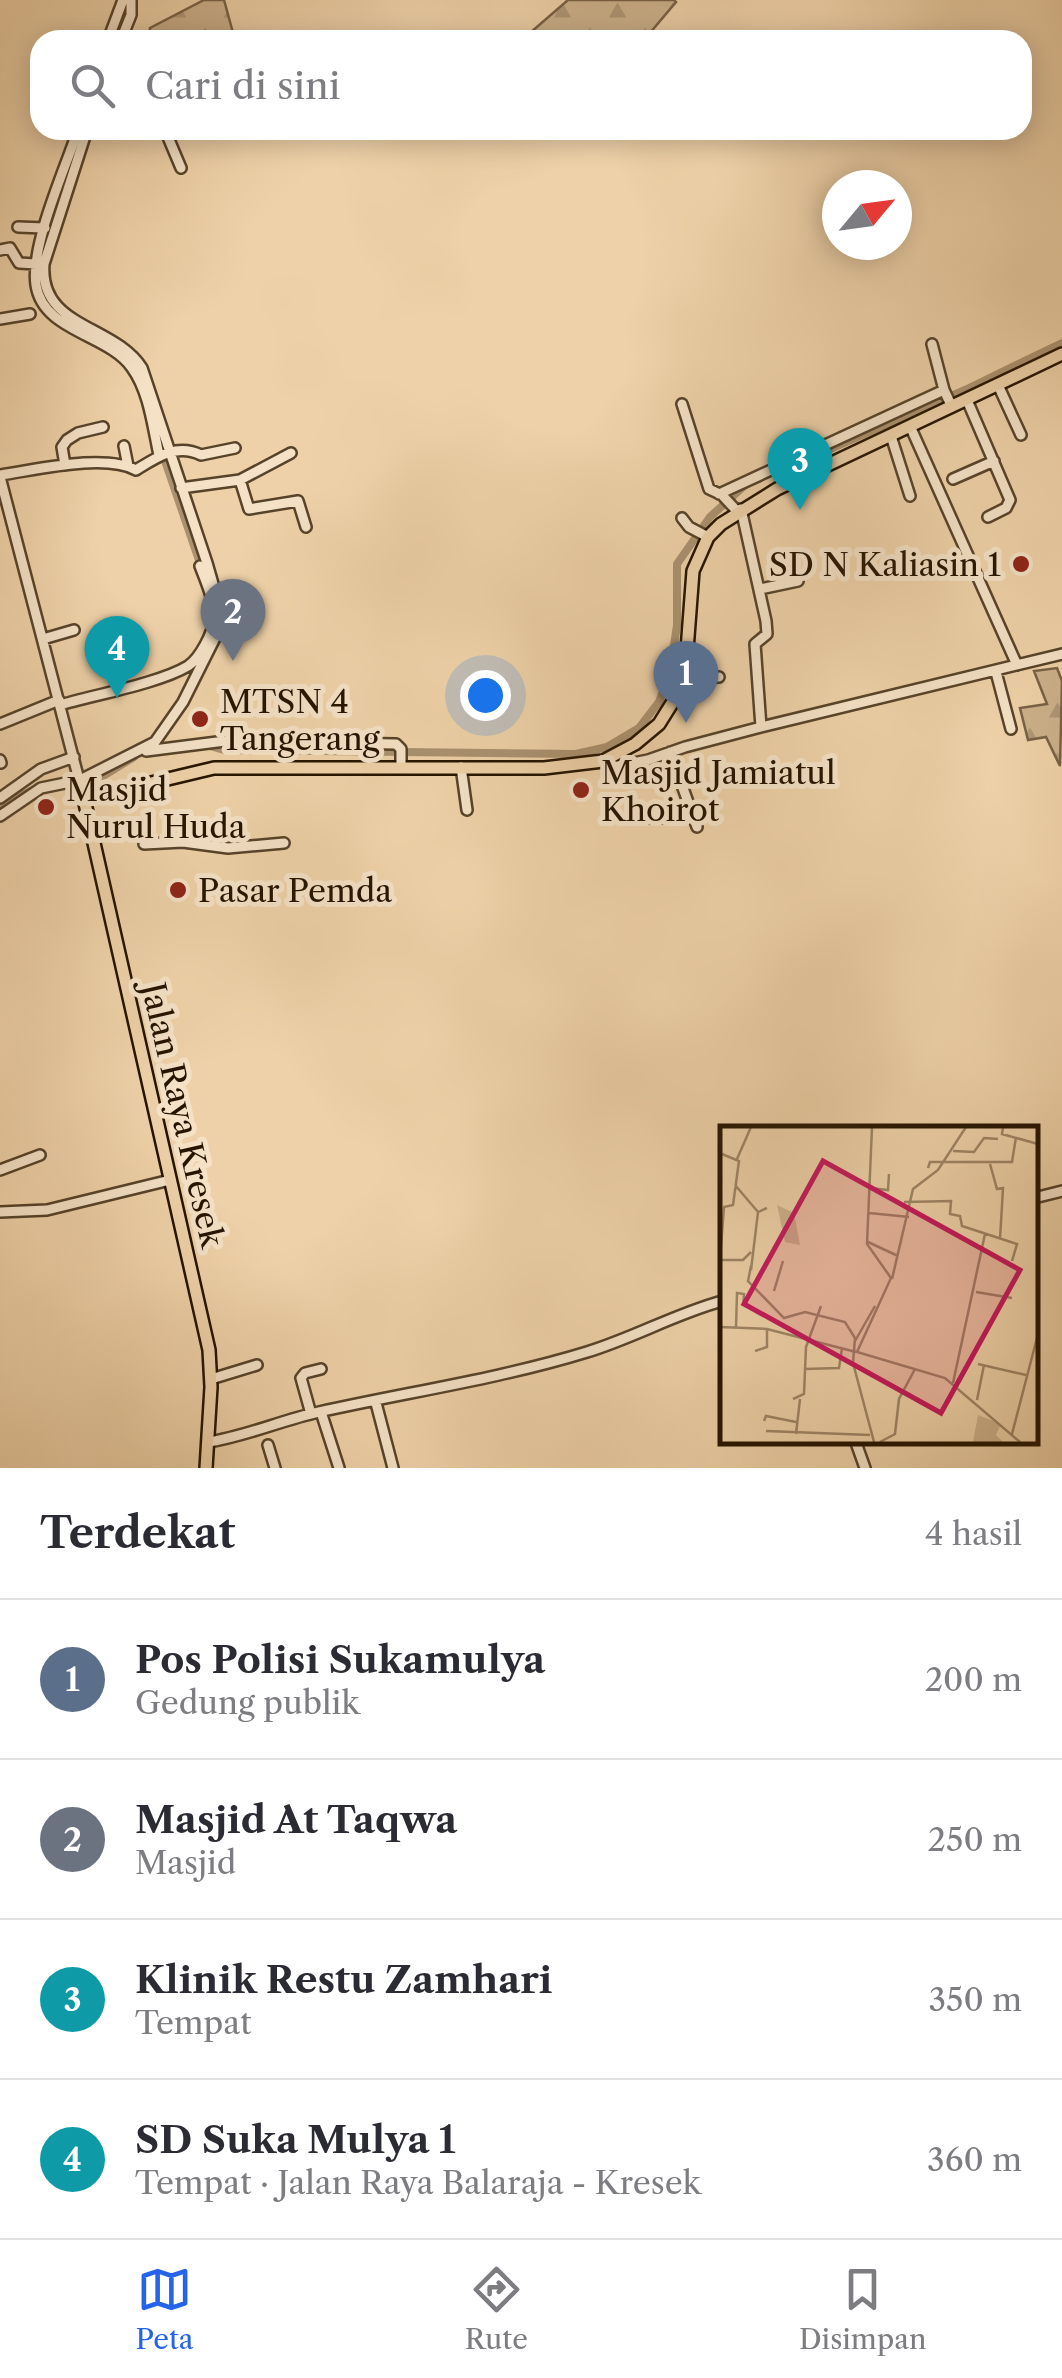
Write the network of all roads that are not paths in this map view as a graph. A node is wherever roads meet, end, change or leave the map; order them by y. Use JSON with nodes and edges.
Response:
{"nodes":[{"id":1,"x":123,"y":0,"type":"edge"},
{"id":2,"x":131,"y":0,"type":"edge"},
{"id":3,"x":112,"y":30,"type":"edge"},
{"id":4,"x":125,"y":30,"type":"edge"},
{"id":5,"x":80,"y":140,"type":"edge"},
{"id":6,"x":172,"y":140,"type":"edge"},
{"id":7,"x":78,"y":143,"type":"junction"},
{"id":8,"x":182,"y":168,"type":"dead end"},
{"id":9,"x":18,"y":227,"type":"dead end"},
{"id":10,"x":45,"y":228,"type":"junction"},
{"id":11,"x":0,"y":250,"type":"edge"},
{"id":12,"x":36,"y":264,"type":"junction"},
{"id":13,"x":30,"y":314,"type":"dead end"},
{"id":14,"x":0,"y":319,"type":"edge"},
{"id":15,"x":932,"y":344,"type":"dead end"},
{"id":16,"x":1061,"y":356,"type":"edge"},
{"id":17,"x":998,"y":385,"type":"junction"},
{"id":18,"x":944,"y":392,"type":"junction"},
{"id":19,"x":967,"y":400,"type":"junction"},
{"id":20,"x":682,"y":404,"type":"dead end"},
{"id":21,"x":952,"y":406,"type":"junction"},
{"id":22,"x":910,"y":426,"type":"junction"},
{"id":23,"x":103,"y":427,"type":"dead end"},
{"id":24,"x":1020,"y":435,"type":"dead end"},
{"id":25,"x":890,"y":436,"type":"junction"},
{"id":26,"x":124,"y":446,"type":"dead end"},
{"id":27,"x":235,"y":448,"type":"dead end"},
{"id":28,"x":292,"y":453,"type":"dead end"},
{"id":29,"x":164,"y":454,"type":"junction"},
{"id":30,"x":994,"y":461,"type":"junction"},
{"id":31,"x":65,"y":465,"type":"junction"},
{"id":32,"x":128,"y":466,"type":"junction"},
{"id":33,"x":0,"y":476,"type":"edge"},
{"id":34,"x":953,"y":479,"type":"dead end"},
{"id":35,"x":240,"y":480,"type":"junction"},
{"id":36,"x":181,"y":488,"type":"junction"},
{"id":37,"x":720,"y":494,"type":"junction"},
{"id":38,"x":910,"y":496,"type":"dead end"},
{"id":39,"x":736,"y":508,"type":"junction"},
{"id":40,"x":988,"y":517,"type":"dead end"},
{"id":41,"x":682,"y":518,"type":"dead end"},
{"id":42,"x":306,"y":527,"type":"dead end"},
{"id":43,"x":701,"y":534,"type":"junction"},
{"id":44,"x":200,"y":566,"type":"dead end"},
{"id":45,"x":798,"y":582,"type":"dead end"},
{"id":46,"x":760,"y":589,"type":"junction"},
{"id":47,"x":780,"y":620,"type":"dead end"},
{"id":48,"x":766,"y":621,"type":"junction"},
{"id":49,"x":74,"y":630,"type":"dead end"},
{"id":50,"x":44,"y":639,"type":"junction"},
{"id":51,"x":1062,"y":654,"type":"edge"},
{"id":52,"x":1017,"y":665,"type":"junction"},
{"id":53,"x":996,"y":672,"type":"junction"},
{"id":54,"x":718,"y":676,"type":"dead end"},
{"id":55,"x":683,"y":679,"type":"junction"},
{"id":56,"x":60,"y":702,"type":"junction"},
{"id":57,"x":0,"y":724,"type":"edge"},
{"id":58,"x":761,"y":727,"type":"junction"},
{"id":59,"x":1011,"y":729,"type":"dead end"},
{"id":60,"x":141,"y":751,"type":"junction"},
{"id":61,"x":670,"y":752,"type":"junction"},
{"id":62,"x":401,"y":757,"type":"junction"},
{"id":63,"x":75,"y":760,"type":"junction"},
{"id":64,"x":603,"y":760,"type":"junction"},
{"id":65,"x":461,"y":767,"type":"junction"},
{"id":66,"x":80,"y":778,"type":"junction"},
{"id":67,"x":0,"y":798,"type":"edge"},
{"id":68,"x":84,"y":799,"type":"junction"},
{"id":69,"x":467,"y":810,"type":"dead end"},
{"id":70,"x":692,"y":814,"type":"junction"},
{"id":71,"x":0,"y":816,"type":"edge"},
{"id":72,"x":632,"y":818,"type":"dead end"},
{"id":73,"x":697,"y":827,"type":"dead end"},
{"id":74,"x":284,"y":843,"type":"dead end"},
{"id":75,"x":144,"y":844,"type":"dead end"},
{"id":76,"x":40,"y":1156,"type":"dead end"},
{"id":77,"x":0,"y":1170,"type":"edge"},
{"id":78,"x":170,"y":1180,"type":"junction"},
{"id":79,"x":1062,"y":1191,"type":"edge"},
{"id":80,"x":1037,"y":1197,"type":"edge"},
{"id":81,"x":0,"y":1212,"type":"edge"},
{"id":82,"x":720,"y":1303,"type":"edge"},
{"id":83,"x":257,"y":1365,"type":"dead end"},
{"id":84,"x":321,"y":1369,"type":"dead end"},
{"id":85,"x":211,"y":1379,"type":"junction"},
{"id":86,"x":376,"y":1403,"type":"junction"},
{"id":87,"x":316,"y":1413,"type":"junction"},
{"id":88,"x":209,"y":1442,"type":"junction"},
{"id":89,"x":856,"y":1443,"type":"edge"},
{"id":90,"x":268,"y":1445,"type":"dead end"},
{"id":91,"x":206,"y":1468,"type":"edge"},
{"id":92,"x":275,"y":1468,"type":"edge"},
{"id":93,"x":339,"y":1468,"type":"edge"},
{"id":94,"x":392,"y":1468,"type":"edge"},
{"id":95,"x":864,"y":1468,"type":"edge"}],
"edges":[{"from":1,"to":3,"type":"street"},
{"from":2,"to":4,"type":"street"},
{"from":5,"to":7,"type":"street"},
{"from":6,"to":8,"type":"street"},
{"from":7,"to":10,"type":"street"},
{"from":7,"to":29,"type":"street"},
{"from":9,"to":10,"type":"street"},
{"from":10,"to":12,"type":"street"},
{"from":11,"to":12,"type":"street"},
{"from":12,"to":29,"type":"street"},
{"from":13,"to":14,"type":"street"},
{"from":15,"to":18,"type":"street"},
{"from":16,"to":17,"type":"main road"},
{"from":17,"to":19,"type":"main road"},
{"from":17,"to":24,"type":"street"},
{"from":18,"to":21,"type":"street"},
{"from":18,"to":37,"type":"street"},
{"from":19,"to":21,"type":"main road"},
{"from":19,"to":30,"type":"street"},
{"from":20,"to":37,"type":"street"},
{"from":21,"to":22,"type":"main road"},
{"from":22,"to":25,"type":"main road"},
{"from":22,"to":52,"type":"street"},
{"from":23,"to":31,"type":"street"},
{"from":25,"to":38,"type":"street"},
{"from":25,"to":39,"type":"main road"},
{"from":26,"to":32,"type":"street"},
{"from":27,"to":29,"type":"street"},
{"from":28,"to":35,"type":"street"},
{"from":29,"to":32,"type":"street"},
{"from":29,"to":36,"type":"street"},
{"from":30,"to":34,"type":"street"},
{"from":30,"to":40,"type":"street"},
{"from":31,"to":32,"type":"street"},
{"from":31,"to":33,"type":"street"},
{"from":33,"to":50,"type":"street","name":"Jalan Raya Kresek"},
{"from":35,"to":36,"type":"street"},
{"from":35,"to":42,"type":"street"},
{"from":36,"to":60,"type":"street"},
{"from":37,"to":39,"type":"street"},
{"from":39,"to":43,"type":"main road"},
{"from":39,"to":46,"type":"street"},
{"from":41,"to":43,"type":"street"},
{"from":43,"to":55,"type":"main road"},
{"from":44,"to":56,"type":"street"},
{"from":45,"to":46,"type":"street"},
{"from":46,"to":48,"type":"street"},
{"from":47,"to":48,"type":"street"},
{"from":48,"to":58,"type":"street"},
{"from":49,"to":50,"type":"street"},
{"from":50,"to":56,"type":"street","name":"Jalan Raya Kresek"},
{"from":51,"to":52,"type":"street"},
{"from":52,"to":53,"type":"street"},
{"from":53,"to":58,"type":"street"},
{"from":53,"to":59,"type":"street"},
{"from":54,"to":55,"type":"street"},
{"from":55,"to":64,"type":"main road"},
{"from":56,"to":57,"type":"street"},
{"from":56,"to":63,"type":"street","name":"Jalan Raya Kresek"},
{"from":58,"to":61,"type":"street"},
{"from":60,"to":62,"type":"street"},
{"from":60,"to":66,"type":"street"},
{"from":61,"to":64,"type":"street"},
{"from":61,"to":70,"type":"street"},
{"from":62,"to":65,"type":"main road"},
{"from":62,"to":68,"type":"main road"},
{"from":63,"to":66,"type":"street","name":"Jalan Raya Kresek"},
{"from":63,"to":67,"type":"street"},
{"from":64,"to":65,"type":"main road"},
{"from":65,"to":69,"type":"street"},
{"from":66,"to":68,"type":"street","name":"Jalan Raya Kresek"},
{"from":66,"to":71,"type":"street"},
{"from":68,"to":78,"type":"main road","name":"Jalan Raya Kresek"},
{"from":70,"to":72,"type":"street"},
{"from":70,"to":73,"type":"street"},
{"from":74,"to":75,"type":"street"},
{"from":76,"to":77,"type":"street"},
{"from":78,"to":81,"type":"street"},
{"from":78,"to":85,"type":"main road","name":"Jalan Raya Kresek"},
{"from":79,"to":80,"type":"street"},
{"from":82,"to":86,"type":"street"},
{"from":83,"to":85,"type":"street"},
{"from":84,"to":87,"type":"street"},
{"from":85,"to":88,"type":"main road","name":"Jalan Raya Kresek"},
{"from":86,"to":87,"type":"street"},
{"from":86,"to":94,"type":"street"},
{"from":87,"to":88,"type":"street"},
{"from":87,"to":93,"type":"street"},
{"from":88,"to":91,"type":"main road","name":"Jalan Raya Kresek"},
{"from":89,"to":95,"type":"street"},
{"from":90,"to":92,"type":"street"}]}
